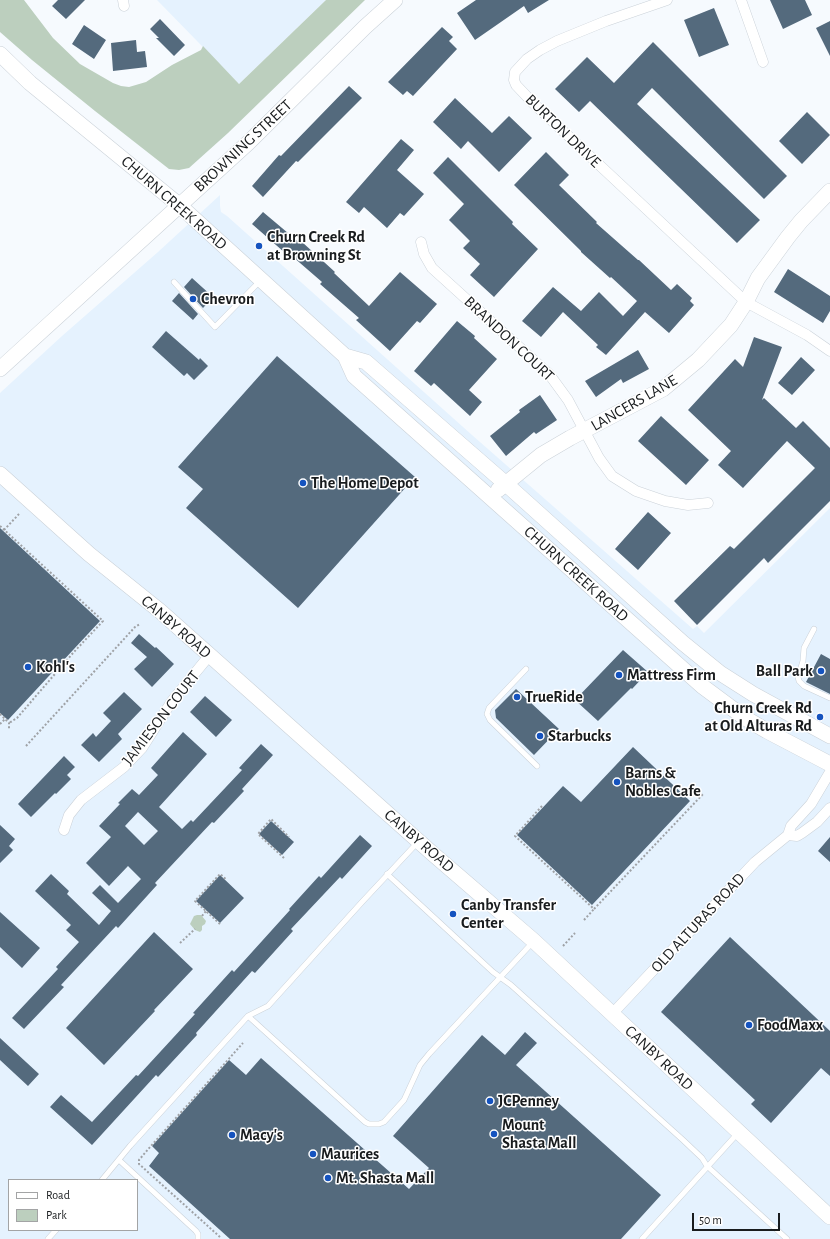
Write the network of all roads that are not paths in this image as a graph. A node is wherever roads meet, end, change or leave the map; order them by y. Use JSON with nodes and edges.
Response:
{"nodes":[{"id":1,"x":395,"y":0,"type":"edge"},
{"id":2,"x":667,"y":0,"type":"edge"},
{"id":3,"x":741,"y":0,"type":"edge"},
{"id":4,"x":0,"y":54,"type":"edge"},
{"id":5,"x":763,"y":62,"type":"dead end"},
{"id":6,"x":830,"y":191,"type":"edge"},
{"id":7,"x":179,"y":205,"type":"junction"},
{"id":8,"x":421,"y":242,"type":"dead end"},
{"id":9,"x":261,"y":280,"type":"junction"},
{"id":10,"x":174,"y":282,"type":"dead end"},
{"id":11,"x":746,"y":302,"type":"junction"},
{"id":12,"x":830,"y":350,"type":"edge"},
{"id":13,"x":345,"y":356,"type":"junction"},
{"id":14,"x":0,"y":369,"type":"edge"},
{"id":15,"x":584,"y":431,"type":"junction"},
{"id":16,"x":0,"y":474,"type":"edge"},
{"id":17,"x":506,"y":484,"type":"junction"},
{"id":18,"x":490,"y":497,"type":"junction"},
{"id":19,"x":708,"y":503,"type":"dead end"},
{"id":20,"x":814,"y":629,"type":"dead end"},
{"id":21,"x":210,"y":656,"type":"junction"},
{"id":22,"x":526,"y":669,"type":"dead end"},
{"id":23,"x":830,"y":698,"type":"edge"},
{"id":24,"x":830,"y":736,"type":"edge"},
{"id":25,"x":830,"y":764,"type":"edge"},
{"id":26,"x":537,"y":766,"type":"dead end"},
{"id":27,"x":830,"y":772,"type":"edge"},
{"id":28,"x":830,"y":808,"type":"edge"},
{"id":29,"x":64,"y":830,"type":"dead end"},
{"id":30,"x":788,"y":835,"type":"junction"},
{"id":31,"x":419,"y":841,"type":"junction"},
{"id":32,"x":387,"y":874,"type":"junction"},
{"id":33,"x":534,"y":941,"type":"junction"},
{"id":34,"x":500,"y":978,"type":"junction"},
{"id":35,"x":612,"y":1014,"type":"junction"},
{"id":36,"x":248,"y":1016,"type":"junction"},
{"id":37,"x":739,"y":1132,"type":"junction"},
{"id":38,"x":119,"y":1160,"type":"junction"},
{"id":39,"x":707,"y":1166,"type":"junction"},
{"id":40,"x":103,"y":1179,"type":"edge"},
{"id":41,"x":830,"y":1217,"type":"edge"},
{"id":42,"x":55,"y":1231,"type":"edge"},
{"id":43,"x":48,"y":1239,"type":"edge"},
{"id":44,"x":198,"y":1239,"type":"edge"},
{"id":45,"x":642,"y":1239,"type":"edge"},
{"id":46,"x":787,"y":1239,"type":"edge"}],
"edges":[{"from":1,"to":7,"type":"street","name":"BROWNING STREET"},
{"from":2,"to":11,"type":"street","name":"BURTON DRIVE"},
{"from":3,"to":5,"type":"street"},
{"from":4,"to":7,"type":"street","name":"CHURN CREEK ROAD"},
{"from":6,"to":11,"type":"street","name":"LANCERS LANE"},
{"from":7,"to":9,"type":"street","name":"CHURN CREEK ROAD"},
{"from":7,"to":14,"type":"street","name":"BROWNING STREET"},
{"from":8,"to":15,"type":"street","name":"BRANDON COURT"},
{"from":9,"to":10,"type":"lane"},
{"from":9,"to":13,"type":"street","name":"CHURN CREEK ROAD"},
{"from":11,"to":12,"type":"street","name":"BURTON DRIVE"},
{"from":11,"to":15,"type":"street","name":"LANCERS LANE"},
{"from":13,"to":17,"type":"street","name":"CHURN CREEK ROAD"},
{"from":13,"to":18,"type":"street","name":"CHURN CREEK ROAD"},
{"from":15,"to":17,"type":"street","name":"LANCERS LANE"},
{"from":15,"to":19,"type":"street","name":"BRANDON COURT"},
{"from":16,"to":21,"type":"street","name":"CANBY ROAD"},
{"from":17,"to":18,"type":"street","name":"LANCERS LANE"},
{"from":17,"to":24,"type":"street","name":"CHURN CREEK ROAD"},
{"from":18,"to":25,"type":"street","name":"CHURN CREEK ROAD"},
{"from":20,"to":23,"type":"lane"},
{"from":21,"to":29,"type":"street","name":"JAMIESON COURT"},
{"from":21,"to":31,"type":"street","name":"CANBY ROAD"},
{"from":22,"to":26,"type":"lane"},
{"from":27,"to":30,"type":"street","name":"OLD ALTURAS ROAD"},
{"from":28,"to":30,"type":"street","name":"OLD ALTURAS ROAD"},
{"from":30,"to":35,"type":"street","name":"OLD ALTURAS ROAD"},
{"from":31,"to":32,"type":"lane"},
{"from":31,"to":33,"type":"street","name":"CANBY ROAD"},
{"from":32,"to":34,"type":"lane"},
{"from":32,"to":36,"type":"lane"},
{"from":33,"to":34,"type":"lane"},
{"from":33,"to":35,"type":"street","name":"CANBY ROAD"},
{"from":34,"to":36,"type":"lane"},
{"from":34,"to":39,"type":"lane"},
{"from":35,"to":37,"type":"street","name":"CANBY ROAD"},
{"from":36,"to":38,"type":"lane"},
{"from":37,"to":39,"type":"lane"},
{"from":37,"to":41,"type":"street","name":"CANBY ROAD"},
{"from":38,"to":40,"type":"lane"},
{"from":38,"to":44,"type":"lane"},
{"from":39,"to":45,"type":"lane"},
{"from":39,"to":46,"type":"lane"},
{"from":42,"to":43,"type":"lane"}]}
